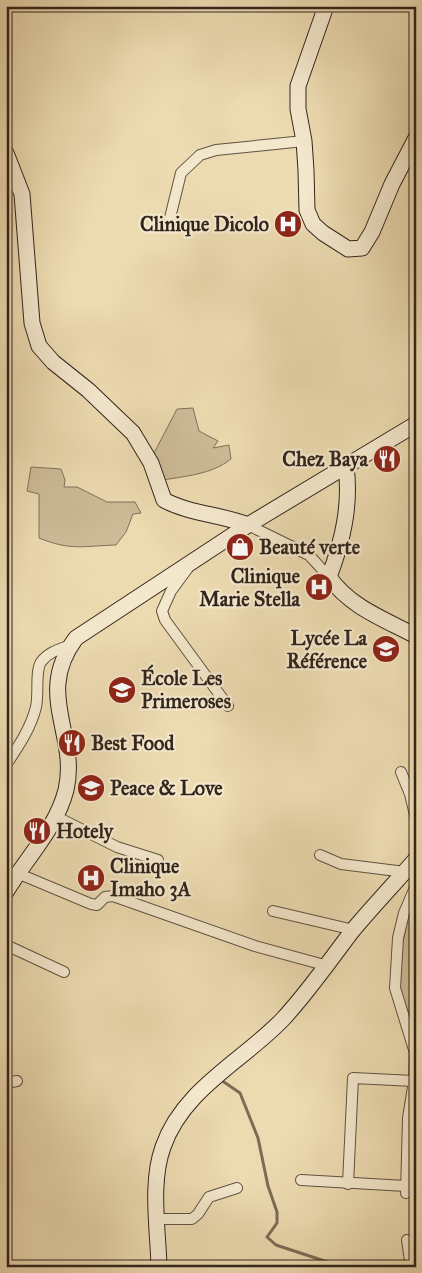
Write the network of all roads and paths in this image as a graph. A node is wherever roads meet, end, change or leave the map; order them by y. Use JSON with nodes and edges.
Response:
{"nodes":[{"id":1,"x":326,"y":6,"type":"edge"},
{"id":2,"x":416,"y":138,"type":"edge"},
{"id":3,"x":304,"y":141,"type":"junction"},
{"id":4,"x":6,"y":153,"type":"edge"},
{"id":5,"x":169,"y":222,"type":"dead end"},
{"id":6,"x":416,"y":424,"type":"edge"},
{"id":7,"x":346,"y":466,"type":"junction"},
{"id":8,"x":248,"y":525,"type":"junction"},
{"id":9,"x":191,"y":564,"type":"junction"},
{"id":10,"x":329,"y":577,"type":"junction"},
{"id":11,"x":416,"y":636,"type":"edge"},
{"id":12,"x":71,"y":645,"type":"junction"},
{"id":13,"x":228,"y":706,"type":"dead end"},
{"id":14,"x":6,"y":765,"type":"edge"},
{"id":15,"x":402,"y":772,"type":"dead end"},
{"id":16,"x":57,"y":817,"type":"junction"},
{"id":17,"x":416,"y":819,"type":"edge"},
{"id":18,"x":320,"y":855,"type":"dead end"},
{"id":19,"x":416,"y":859,"type":"edge"},
{"id":20,"x":158,"y":860,"type":"dead end"},
{"id":21,"x":405,"y":872,"type":"junction"},
{"id":22,"x":17,"y":873,"type":"junction"},
{"id":23,"x":416,"y":885,"type":"edge"},
{"id":24,"x":6,"y":892,"type":"edge"},
{"id":25,"x":273,"y":911,"type":"dead end"},
{"id":26,"x":354,"y":930,"type":"junction"},
{"id":27,"x":6,"y":945,"type":"edge"},
{"id":28,"x":328,"y":966,"type":"junction"},
{"id":29,"x":64,"y":972,"type":"dead end"},
{"id":30,"x":414,"y":1080,"type":"junction"},
{"id":31,"x":17,"y":1081,"type":"dead end"},
{"id":32,"x":6,"y":1083,"type":"edge"},
{"id":33,"x":301,"y":1180,"type":"dead end"},
{"id":34,"x":348,"y":1184,"type":"junction"},
{"id":35,"x":237,"y":1188,"type":"dead end"},
{"id":36,"x":158,"y":1219,"type":"junction"},
{"id":37,"x":416,"y":1243,"type":"edge"},
{"id":38,"x":158,"y":1267,"type":"edge"},
{"id":39,"x":411,"y":1267,"type":"edge"}],
"edges":[{"from":1,"to":3,"type":"main road"},
{"from":2,"to":3,"type":"main road"},
{"from":3,"to":5,"type":"street"},
{"from":4,"to":8,"type":"main road"},
{"from":6,"to":7,"type":"main road"},
{"from":7,"to":8,"type":"main road"},
{"from":7,"to":10,"type":"main road"},
{"from":8,"to":9,"type":"main road"},
{"from":8,"to":10,"type":"street"},
{"from":9,"to":12,"type":"main road"},
{"from":9,"to":13,"type":"street"},
{"from":10,"to":11,"type":"main road"},
{"from":12,"to":14,"type":"street"},
{"from":12,"to":16,"type":"main road"},
{"from":15,"to":17,"type":"street"},
{"from":16,"to":20,"type":"street"},
{"from":16,"to":22,"type":"main road"},
{"from":18,"to":21,"type":"street"},
{"from":19,"to":21,"type":"main road"},
{"from":21,"to":26,"type":"main road"},
{"from":22,"to":24,"type":"main road"},
{"from":22,"to":28,"type":"street"},
{"from":23,"to":30,"type":"street"},
{"from":25,"to":26,"type":"street"},
{"from":26,"to":28,"type":"main road"},
{"from":27,"to":29,"type":"street"},
{"from":28,"to":36,"type":"main road"},
{"from":30,"to":34,"type":"street"},
{"from":30,"to":34,"type":"street"},
{"from":31,"to":32,"type":"street"},
{"from":33,"to":34,"type":"street"},
{"from":35,"to":36,"type":"street"},
{"from":36,"to":38,"type":"main road"},
{"from":37,"to":39,"type":"street"}]}
